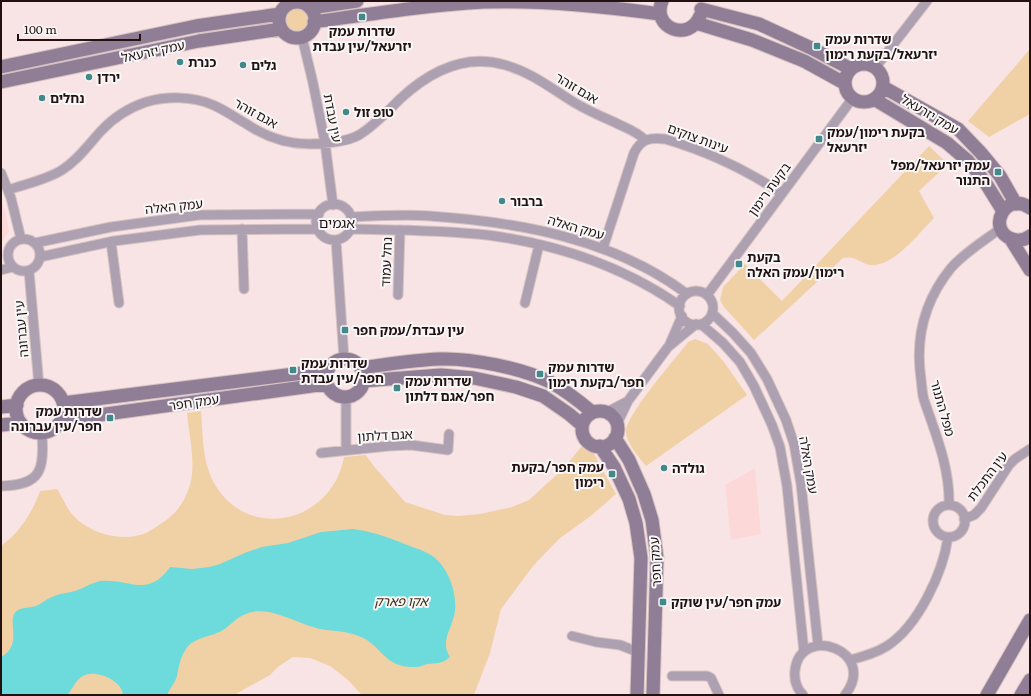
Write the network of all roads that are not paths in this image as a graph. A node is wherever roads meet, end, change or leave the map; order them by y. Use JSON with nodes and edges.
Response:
{"nodes":[{"id":1,"x":357,"y":1,"type":"edge"},
{"id":2,"x":662,"y":1,"type":"edge"},
{"id":3,"x":927,"y":1,"type":"edge"},
{"id":4,"x":700,"y":5,"type":"edge"},
{"id":5,"x":310,"y":8,"type":"junction"},
{"id":6,"x":280,"y":14,"type":"junction"},
{"id":7,"x":660,"y":14,"type":"junction"},
{"id":8,"x":314,"y":22,"type":"junction"},
{"id":9,"x":696,"y":23,"type":"junction"},
{"id":10,"x":281,"y":29,"type":"junction"},
{"id":11,"x":302,"y":37,"type":"junction"},
{"id":12,"x":1,"y":67,"type":"edge"},
{"id":13,"x":875,"y":68,"type":"junction"},
{"id":14,"x":851,"y":69,"type":"junction"},
{"id":15,"x":1,"y":82,"type":"edge"},
{"id":16,"x":844,"y":83,"type":"junction"},
{"id":17,"x":883,"y":87,"type":"junction"},
{"id":18,"x":852,"y":99,"type":"junction"},
{"id":19,"x":874,"y":99,"type":"junction"},
{"id":20,"x":645,"y":140,"type":"junction"},
{"id":21,"x":325,"y":142,"type":"junction"},
{"id":22,"x":1,"y":173,"type":"edge"},
{"id":23,"x":8,"y":190,"type":"junction"},
{"id":24,"x":781,"y":193,"type":"junction"},
{"id":25,"x":1016,"y":204,"type":"junction"},
{"id":26,"x":333,"y":205,"type":"junction"},
{"id":27,"x":1030,"y":208,"type":"edge"},
{"id":28,"x":1003,"y":212,"type":"junction"},
{"id":29,"x":318,"y":214,"type":"junction"},
{"id":30,"x":351,"y":216,"type":"junction"},
{"id":31,"x":1001,"y":228,"type":"junction"},
{"id":32,"x":242,"y":229,"type":"junction"},
{"id":33,"x":318,"y":229,"type":"junction"},
{"id":34,"x":351,"y":229,"type":"junction"},
{"id":35,"x":400,"y":230,"type":"junction"},
{"id":36,"x":1030,"y":236,"type":"edge"},
{"id":37,"x":1010,"y":238,"type":"junction"},
{"id":38,"x":21,"y":239,"type":"junction"},
{"id":39,"x":336,"y":240,"type":"junction"},
{"id":40,"x":112,"y":242,"type":"junction"},
{"id":41,"x":35,"y":243,"type":"junction"},
{"id":42,"x":539,"y":245,"type":"junction"},
{"id":43,"x":603,"y":248,"type":"junction"},
{"id":44,"x":4,"y":257,"type":"edge"},
{"id":45,"x":40,"y":257,"type":"junction"},
{"id":46,"x":13,"y":267,"type":"junction"},
{"id":47,"x":1,"y":270,"type":"edge"},
{"id":48,"x":1030,"y":270,"type":"edge"},
{"id":49,"x":29,"y":271,"type":"junction"},
{"id":50,"x":244,"y":289,"type":"dead end"},
{"id":51,"x":687,"y":294,"type":"junction"},
{"id":52,"x":398,"y":295,"type":"dead end"},
{"id":53,"x":707,"y":295,"type":"junction"},
{"id":54,"x":525,"y":303,"type":"dead end"},
{"id":55,"x":118,"y":304,"type":"dead end"},
{"id":56,"x":680,"y":306,"type":"junction"},
{"id":57,"x":712,"y":313,"type":"junction"},
{"id":58,"x":682,"y":316,"type":"junction"},
{"id":59,"x":698,"y":324,"type":"junction"},
{"id":60,"x":668,"y":348,"type":"junction"},
{"id":61,"x":344,"y":359,"type":"junction"},
{"id":62,"x":361,"y":368,"type":"junction"},
{"id":63,"x":327,"y":370,"type":"junction"},
{"id":64,"x":364,"y":381,"type":"junction"},
{"id":65,"x":326,"y":384,"type":"junction"},
{"id":66,"x":38,"y":386,"type":"junction"},
{"id":67,"x":346,"y":397,"type":"junction"},
{"id":68,"x":628,"y":400,"type":"junction"},
{"id":69,"x":63,"y":403,"type":"junction"},
{"id":70,"x":17,"y":405,"type":"junction"},
{"id":71,"x":1,"y":407,"type":"edge"},
{"id":72,"x":592,"y":412,"type":"junction"},
{"id":73,"x":607,"y":412,"type":"junction"},
{"id":74,"x":62,"y":420,"type":"junction"},
{"id":75,"x":21,"y":423,"type":"junction"},
{"id":76,"x":617,"y":424,"type":"junction"},
{"id":77,"x":1,"y":425,"type":"edge"},
{"id":78,"x":582,"y":425,"type":"junction"},
{"id":79,"x":42,"y":433,"type":"junction"},
{"id":80,"x":449,"y":434,"type":"dead end"},
{"id":81,"x":615,"y":438,"type":"junction"},
{"id":82,"x":600,"y":446,"type":"junction"},
{"id":83,"x":1030,"y":449,"type":"edge"},
{"id":84,"x":346,"y":450,"type":"junction"},
{"id":85,"x":321,"y":453,"type":"dead end"},
{"id":86,"x":1,"y":486,"type":"edge"},
{"id":87,"x":949,"y":505,"type":"junction"},
{"id":88,"x":964,"y":519,"type":"junction"},
{"id":89,"x":948,"y":537,"type":"junction"},
{"id":90,"x":1030,"y":620,"type":"edge"},
{"id":91,"x":572,"y":636,"type":"dead end"},
{"id":92,"x":639,"y":638,"type":"junction"},
{"id":93,"x":620,"y":645,"type":"junction"},
{"id":94,"x":818,"y":646,"type":"junction"},
{"id":95,"x":638,"y":652,"type":"junction"},
{"id":96,"x":804,"y":652,"type":"junction"},
{"id":97,"x":850,"y":660,"type":"junction"},
{"id":98,"x":672,"y":676,"type":"dead end"},
{"id":99,"x":1030,"y":680,"type":"edge"},
{"id":100,"x":637,"y":695,"type":"edge"},
{"id":101,"x":654,"y":695,"type":"edge"},
{"id":102,"x":719,"y":695,"type":"edge"},
{"id":103,"x":803,"y":695,"type":"edge"},
{"id":104,"x":845,"y":695,"type":"edge"},
{"id":105,"x":986,"y":695,"type":"edge"},
{"id":106,"x":1021,"y":695,"type":"edge"}],
"edges":[{"from":1,"to":5,"type":"main road"},
{"from":2,"to":7,"type":"main road"},
{"from":3,"to":13,"type":"street"},
{"from":4,"to":9,"type":"main road"},
{"from":4,"to":14,"type":"main road"},
{"from":5,"to":6,"type":"main road"},
{"from":5,"to":8,"type":"main road"},
{"from":6,"to":10,"type":"main road"},
{"from":6,"to":12,"type":"main road","name":"עמק יזרעאל"},
{"from":7,"to":8,"type":"main road"},
{"from":7,"to":9,"type":"main road"},
{"from":8,"to":11,"type":"main road"},
{"from":9,"to":16,"type":"main road"},
{"from":10,"to":11,"type":"main road"},
{"from":10,"to":15,"type":"main road","name":"עמק יזרעאל"},
{"from":11,"to":21,"type":"street","name":"עין עבדת"},
{"from":13,"to":14,"type":"main road"},
{"from":13,"to":17,"type":"main road"},
{"from":14,"to":16,"type":"main road"},
{"from":16,"to":18,"type":"main road"},
{"from":17,"to":19,"type":"main road"},
{"from":17,"to":25,"type":"main road","name":"עמק יזרעאל"},
{"from":18,"to":19,"type":"main road"},
{"from":18,"to":24,"type":"street","name":"בקעת רימון"},
{"from":19,"to":28,"type":"main road","name":"עמק יזרעאל"},
{"from":20,"to":21,"type":"street","name":"אגם זוהר"},
{"from":20,"to":24,"type":"street","name":"עינות צוקים"},
{"from":20,"to":43,"type":"street"},
{"from":21,"to":23,"type":"street","name":"אגם זוהר"},
{"from":21,"to":26,"type":"street","name":"עין עבדת"},
{"from":22,"to":23,"type":"street"},
{"from":23,"to":38,"type":"street"},
{"from":24,"to":53,"type":"street","name":"בקעת רימון"},
{"from":25,"to":27,"type":"main road"},
{"from":25,"to":28,"type":"main road"},
{"from":26,"to":29,"type":"street"},
{"from":26,"to":30,"type":"street"},
{"from":28,"to":31,"type":"main road"},
{"from":29,"to":33,"type":"street"},
{"from":29,"to":41,"type":"street","name":"עמק האלה"},
{"from":30,"to":34,"type":"street"},
{"from":30,"to":43,"type":"street","name":"עמק האלה"},
{"from":31,"to":37,"type":"main road"},
{"from":31,"to":87,"type":"street","name":"מפל התנור"},
{"from":32,"to":33,"type":"street","name":"עמק האלה"},
{"from":32,"to":40,"type":"street","name":"עמק האלה"},
{"from":32,"to":50,"type":"street"},
{"from":33,"to":39,"type":"street"},
{"from":34,"to":35,"type":"street","name":"עמק האלה"},
{"from":34,"to":39,"type":"street"},
{"from":35,"to":42,"type":"street","name":"עמק האלה"},
{"from":35,"to":52,"type":"street","name":"נחל עמוד"},
{"from":36,"to":37,"type":"main road"},
{"from":37,"to":48,"type":"main road"},
{"from":38,"to":41,"type":"street"},
{"from":38,"to":44,"type":"street"},
{"from":39,"to":61,"type":"street"},
{"from":40,"to":45,"type":"street","name":"עמק האלה"},
{"from":40,"to":55,"type":"street"},
{"from":41,"to":45,"type":"street"},
{"from":42,"to":54,"type":"street"},
{"from":42,"to":56,"type":"street","name":"עמק האלה"},
{"from":43,"to":51,"type":"street","name":"עמק האלה"},
{"from":44,"to":46,"type":"street"},
{"from":45,"to":49,"type":"street"},
{"from":46,"to":47,"type":"street"},
{"from":46,"to":49,"type":"street"},
{"from":49,"to":66,"type":"street","name":"עין עברונה"},
{"from":51,"to":53,"type":"street"},
{"from":51,"to":56,"type":"street"},
{"from":53,"to":57,"type":"street"},
{"from":56,"to":58,"type":"street"},
{"from":57,"to":59,"type":"street"},
{"from":57,"to":94,"type":"street","name":"עמק האלה"},
{"from":58,"to":59,"type":"street"},
{"from":58,"to":60,"type":"street"},
{"from":59,"to":60,"type":"street"},
{"from":59,"to":96,"type":"street","name":"עמק האלה"},
{"from":60,"to":68,"type":"street"},
{"from":61,"to":62,"type":"main road"},
{"from":61,"to":63,"type":"main road"},
{"from":62,"to":64,"type":"main road"},
{"from":62,"to":72,"type":"main road"},
{"from":63,"to":65,"type":"main road"},
{"from":63,"to":69,"type":"main road","name":"עמק חפר"},
{"from":64,"to":67,"type":"main road"},
{"from":64,"to":78,"type":"main road"},
{"from":65,"to":67,"type":"main road"},
{"from":65,"to":74,"type":"main road","name":"עמק חפר"},
{"from":66,"to":69,"type":"main road"},
{"from":66,"to":70,"type":"main road"},
{"from":67,"to":84,"type":"street","name":"אגם דלתון"},
{"from":68,"to":73,"type":"street"},
{"from":68,"to":76,"type":"street"},
{"from":69,"to":74,"type":"main road"},
{"from":70,"to":71,"type":"main road"},
{"from":70,"to":75,"type":"main road"},
{"from":72,"to":73,"type":"main road"},
{"from":72,"to":78,"type":"main road"},
{"from":73,"to":76,"type":"main road"},
{"from":74,"to":79,"type":"main road"},
{"from":75,"to":77,"type":"main road"},
{"from":75,"to":79,"type":"main road"},
{"from":76,"to":81,"type":"main road"},
{"from":78,"to":82,"type":"main road"},
{"from":79,"to":86,"type":"street"},
{"from":80,"to":84,"type":"street","name":"אגם דלתון"},
{"from":81,"to":82,"type":"main road"},
{"from":81,"to":101,"type":"main road","name":"עמק חפר"},
{"from":82,"to":92,"type":"main road","name":"עמק חפר"},
{"from":83,"to":88,"type":"street","name":"עין התכלת"},
{"from":84,"to":85,"type":"street","name":"אגם דלתון"},
{"from":87,"to":88,"type":"street"},
{"from":87,"to":89,"type":"street"},
{"from":88,"to":89,"type":"street"},
{"from":89,"to":97,"type":"street"},
{"from":90,"to":105,"type":"main road"},
{"from":91,"to":93,"type":"street"},
{"from":92,"to":93,"type":"street"},
{"from":92,"to":95,"type":"main road","name":"עמק חפר"},
{"from":93,"to":95,"type":"street"},
{"from":94,"to":96,"type":"street"},
{"from":94,"to":97,"type":"street"},
{"from":95,"to":100,"type":"main road","name":"עמק חפר"},
{"from":96,"to":103,"type":"street"},
{"from":97,"to":104,"type":"street"},
{"from":98,"to":102,"type":"street"},
{"from":99,"to":106,"type":"main road"}]}
